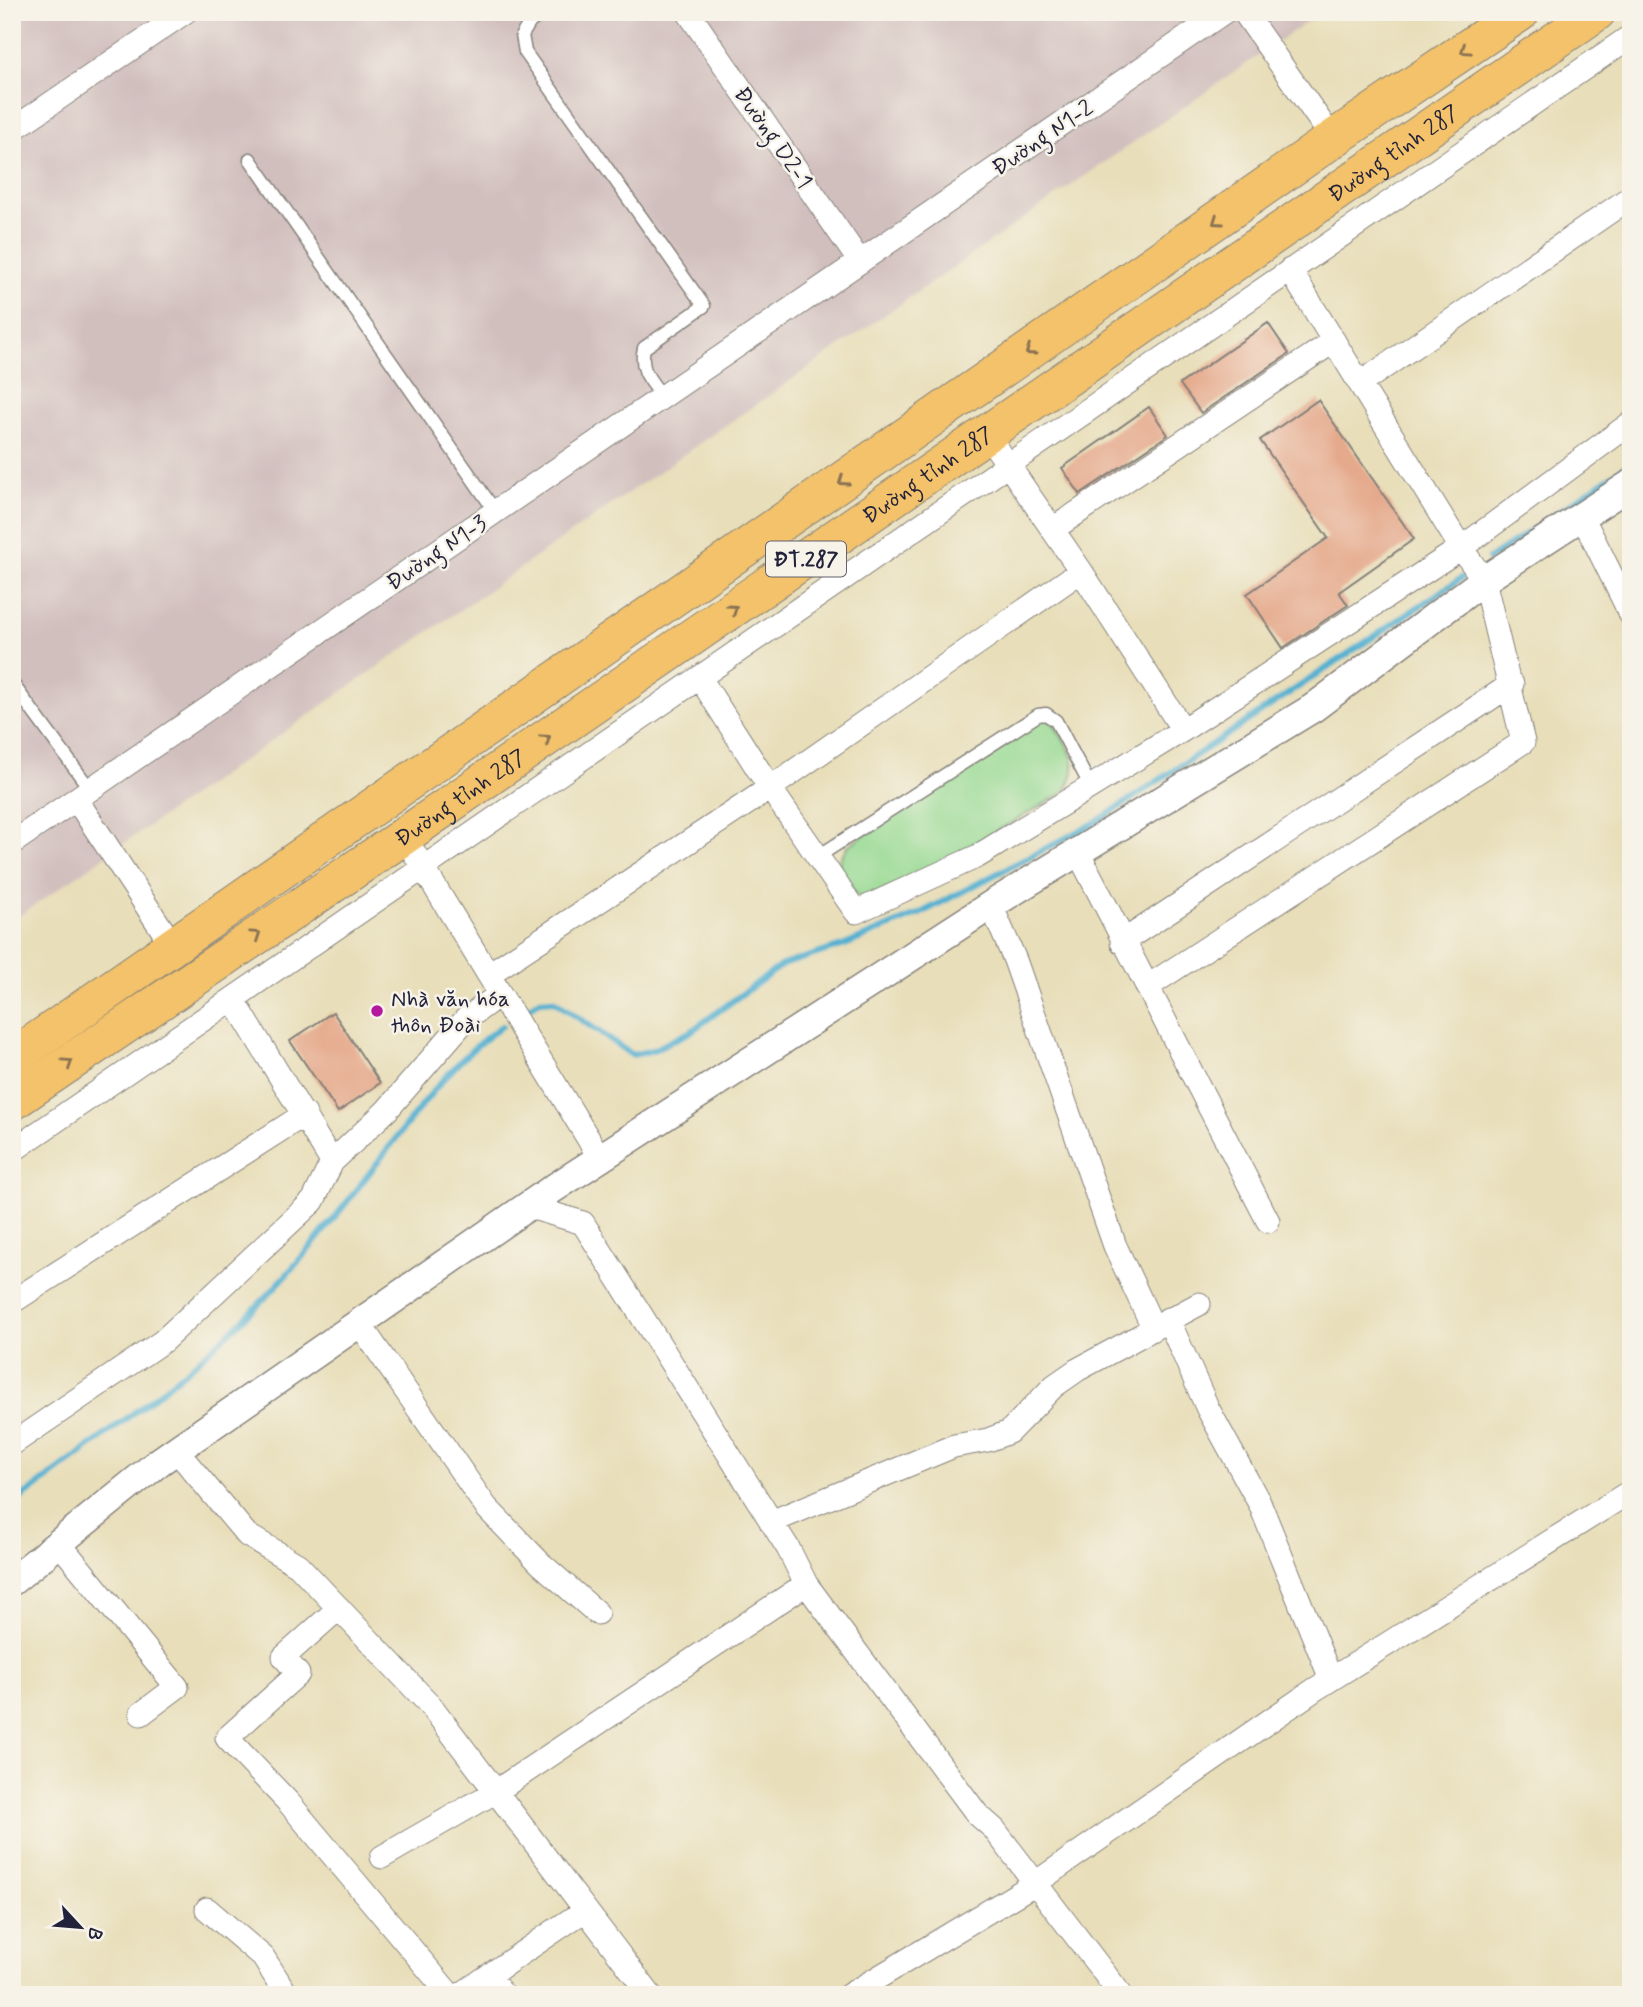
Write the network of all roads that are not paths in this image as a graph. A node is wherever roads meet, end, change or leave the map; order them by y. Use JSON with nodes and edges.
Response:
{"nodes":[{"id":1,"x":185,"y":12,"type":"edge"},
{"id":2,"x":545,"y":12,"type":"edge"},
{"id":3,"x":688,"y":12,"type":"edge"},
{"id":4,"x":1224,"y":12,"type":"edge"},
{"id":5,"x":1244,"y":12,"type":"edge"},
{"id":6,"x":1521,"y":12,"type":"edge"},
{"id":7,"x":1597,"y":12,"type":"edge"},
{"id":8,"x":1631,"y":36,"type":"edge"},
{"id":9,"x":12,"y":130,"type":"edge"},
{"id":10,"x":1333,"y":139,"type":"junction"},
{"id":11,"x":250,"y":159,"type":"dead end"},
{"id":12,"x":1631,"y":197,"type":"edge"},
{"id":13,"x":1249,"y":199,"type":"junction"},
{"id":14,"x":1273,"y":234,"type":"junction"},
{"id":15,"x":860,"y":262,"type":"junction"},
{"id":16,"x":1290,"y":270,"type":"junction"},
{"id":17,"x":1334,"y":341,"type":"junction"},
{"id":18,"x":1360,"y":383,"type":"junction"},
{"id":19,"x":663,"y":397,"type":"junction"},
{"id":20,"x":1631,"y":423,"type":"edge"},
{"id":21,"x":988,"y":434,"type":"junction"},
{"id":22,"x":1011,"y":465,"type":"junction"},
{"id":23,"x":1631,"y":484,"type":"edge"},
{"id":24,"x":495,"y":511,"type":"junction"},
{"id":25,"x":1582,"y":516,"type":"junction"},
{"id":26,"x":1053,"y":529,"type":"junction"},
{"id":27,"x":1461,"y":548,"type":"junction"},
{"id":28,"x":1081,"y":571,"type":"junction"},
{"id":29,"x":1484,"y":580,"type":"junction"},
{"id":30,"x":1631,"y":615,"type":"edge"},
{"id":31,"x":700,"y":678,"type":"junction"},
{"id":32,"x":12,"y":683,"type":"edge"},
{"id":33,"x":1512,"y":684,"type":"junction"},
{"id":34,"x":1183,"y":730,"type":"junction"},
{"id":35,"x":1091,"y":787,"type":"junction"},
{"id":36,"x":770,"y":788,"type":"junction"},
{"id":37,"x":83,"y":794,"type":"junction"},
{"id":38,"x":404,"y":836,"type":"junction"},
{"id":39,"x":12,"y":843,"type":"edge"},
{"id":40,"x":1078,"y":852,"type":"junction"},
{"id":41,"x":817,"y":857,"type":"junction"},
{"id":42,"x":423,"y":868,"type":"junction"},
{"id":43,"x":991,"y":905,"type":"junction"},
{"id":44,"x":1122,"y":942,"type":"junction"},
{"id":45,"x":173,"y":946,"type":"junction"},
{"id":46,"x":494,"y":984,"type":"junction"},
{"id":47,"x":1147,"y":986,"type":"junction"},
{"id":48,"x":233,"y":999,"type":"junction"},
{"id":49,"x":12,"y":1058,"type":"edge"},
{"id":50,"x":12,"y":1102,"type":"edge"},
{"id":51,"x":305,"y":1114,"type":"junction"},
{"id":52,"x":12,"y":1151,"type":"edge"},
{"id":53,"x":600,"y":1158,"type":"junction"},
{"id":54,"x":332,"y":1162,"type":"junction"},
{"id":55,"x":532,"y":1203,"type":"junction"},
{"id":56,"x":1268,"y":1221,"type":"dead end"},
{"id":57,"x":12,"y":1302,"type":"edge"},
{"id":58,"x":1199,"y":1304,"type":"dead end"},
{"id":59,"x":359,"y":1323,"type":"junction"},
{"id":60,"x":1161,"y":1323,"type":"junction"},
{"id":61,"x":12,"y":1444,"type":"edge"},
{"id":62,"x":176,"y":1450,"type":"junction"},
{"id":63,"x":1631,"y":1491,"type":"edge"},
{"id":64,"x":771,"y":1522,"type":"junction"},
{"id":65,"x":59,"y":1543,"type":"junction"},
{"id":66,"x":12,"y":1581,"type":"edge"},
{"id":67,"x":806,"y":1584,"type":"junction"},
{"id":68,"x":339,"y":1608,"type":"junction"},
{"id":69,"x":597,"y":1613,"type":"dead end"},
{"id":70,"x":1331,"y":1679,"type":"junction"},
{"id":71,"x":141,"y":1714,"type":"dead end"},
{"id":72,"x":495,"y":1792,"type":"junction"},
{"id":73,"x":382,"y":1857,"type":"dead end"},
{"id":74,"x":1034,"y":1884,"type":"junction"},
{"id":75,"x":207,"y":1909,"type":"dead end"},
{"id":76,"x":585,"y":1910,"type":"junction"},
{"id":77,"x":488,"y":1976,"type":"junction"},
{"id":78,"x":287,"y":1995,"type":"edge"},
{"id":79,"x":450,"y":1995,"type":"edge"},
{"id":80,"x":460,"y":1995,"type":"edge"},
{"id":81,"x":503,"y":1995,"type":"edge"},
{"id":82,"x":650,"y":1995,"type":"edge"},
{"id":83,"x":849,"y":1995,"type":"edge"},
{"id":84,"x":1121,"y":1995,"type":"edge"}],
"edges":[{"from":1,"to":9,"type":"street"},
{"from":2,"to":19,"type":"lane"},
{"from":3,"to":15,"type":"street","name":"Đường D2-1"},
{"from":4,"to":15,"type":"street","name":"Đường N1-2"},
{"from":5,"to":10,"type":"street"},
{"from":6,"to":10,"type":"main road","name":"Đường tỉnh 287","number":"ĐT.287","one_way":true},
{"from":7,"to":14,"type":"main road","name":"Đường tỉnh 287","number":"ĐT.287"},
{"from":8,"to":16,"type":"street"},
{"from":10,"to":13,"type":"main road","name":"Đường tỉnh 287","number":"ĐT.287"},
{"from":11,"to":24,"type":"lane"},
{"from":12,"to":18,"type":"street"},
{"from":13,"to":14,"type":"main road"},
{"from":13,"to":45,"type":"main road","name":"Đường tỉnh 287","number":"ĐT.287","one_way":true},
{"from":14,"to":21,"type":"main road","name":"Đường tỉnh 287","number":"ĐT.287"},
{"from":15,"to":19,"type":"street","name":"Đường N1-3"},
{"from":16,"to":17,"type":"street"},
{"from":16,"to":22,"type":"street"},
{"from":17,"to":18,"type":"street"},
{"from":17,"to":26,"type":"street"},
{"from":18,"to":27,"type":"street"},
{"from":19,"to":24,"type":"street","name":"Đường N1-3"},
{"from":20,"to":27,"type":"street"},
{"from":21,"to":22,"type":"street"},
{"from":38,"to":21,"type":"main road","name":"Đường tỉnh 287","number":"ĐT.287","one_way":true},
{"from":22,"to":26,"type":"street"},
{"from":22,"to":31,"type":"street"},
{"from":23,"to":25,"type":"street"},
{"from":24,"to":37,"type":"street","name":"Đường N1-3"},
{"from":25,"to":29,"type":"street"},
{"from":25,"to":30,"type":"street"},
{"from":26,"to":28,"type":"street"},
{"from":27,"to":29,"type":"street"},
{"from":27,"to":34,"type":"street"},
{"from":28,"to":34,"type":"street"},
{"from":28,"to":36,"type":"street"},
{"from":29,"to":33,"type":"street"},
{"from":29,"to":40,"type":"street"},
{"from":31,"to":36,"type":"street"},
{"from":31,"to":42,"type":"street"},
{"from":32,"to":37,"type":"lane"},
{"from":33,"to":44,"type":"street"},
{"from":33,"to":47,"type":"street"},
{"from":34,"to":35,"type":"street"},
{"from":35,"to":41,"type":"street"},
{"from":35,"to":41,"type":"lane"},
{"from":36,"to":41,"type":"street"},
{"from":36,"to":46,"type":"street"},
{"from":37,"to":39,"type":"street","name":"Đường N1-3"},
{"from":37,"to":45,"type":"street"},
{"from":38,"to":42,"type":"street"},
{"from":50,"to":38,"type":"main road","name":"Đường tỉnh 287","number":"ĐT.287","one_way":true},
{"from":40,"to":43,"type":"street"},
{"from":40,"to":44,"type":"street"},
{"from":42,"to":46,"type":"street"},
{"from":42,"to":48,"type":"street"},
{"from":43,"to":53,"type":"street"},
{"from":43,"to":60,"type":"street"},
{"from":44,"to":47,"type":"street"},
{"from":45,"to":49,"type":"main road","name":"Đường tỉnh 287","number":"ĐT.287"},
{"from":46,"to":53,"type":"street"},
{"from":46,"to":54,"type":"street"},
{"from":47,"to":56,"type":"street"},
{"from":48,"to":51,"type":"street"},
{"from":48,"to":52,"type":"street"},
{"from":51,"to":54,"type":"street"},
{"from":51,"to":57,"type":"street"},
{"from":53,"to":55,"type":"street"},
{"from":54,"to":61,"type":"street"},
{"from":55,"to":59,"type":"street"},
{"from":55,"to":64,"type":"street"},
{"from":58,"to":60,"type":"street"},
{"from":59,"to":62,"type":"street"},
{"from":59,"to":69,"type":"street"},
{"from":60,"to":64,"type":"street"},
{"from":60,"to":70,"type":"street"},
{"from":62,"to":65,"type":"street"},
{"from":62,"to":68,"type":"street"},
{"from":63,"to":70,"type":"street"},
{"from":64,"to":67,"type":"street"},
{"from":65,"to":66,"type":"street"},
{"from":65,"to":71,"type":"street"},
{"from":67,"to":72,"type":"street"},
{"from":67,"to":74,"type":"street"},
{"from":68,"to":72,"type":"street"},
{"from":68,"to":79,"type":"street"},
{"from":70,"to":74,"type":"street"},
{"from":72,"to":73,"type":"street"},
{"from":72,"to":76,"type":"street"},
{"from":74,"to":83,"type":"street"},
{"from":74,"to":84,"type":"street"},
{"from":75,"to":78,"type":"street"},
{"from":76,"to":77,"type":"street"},
{"from":76,"to":82,"type":"street"},
{"from":77,"to":80,"type":"street"},
{"from":77,"to":81,"type":"street"}]}
